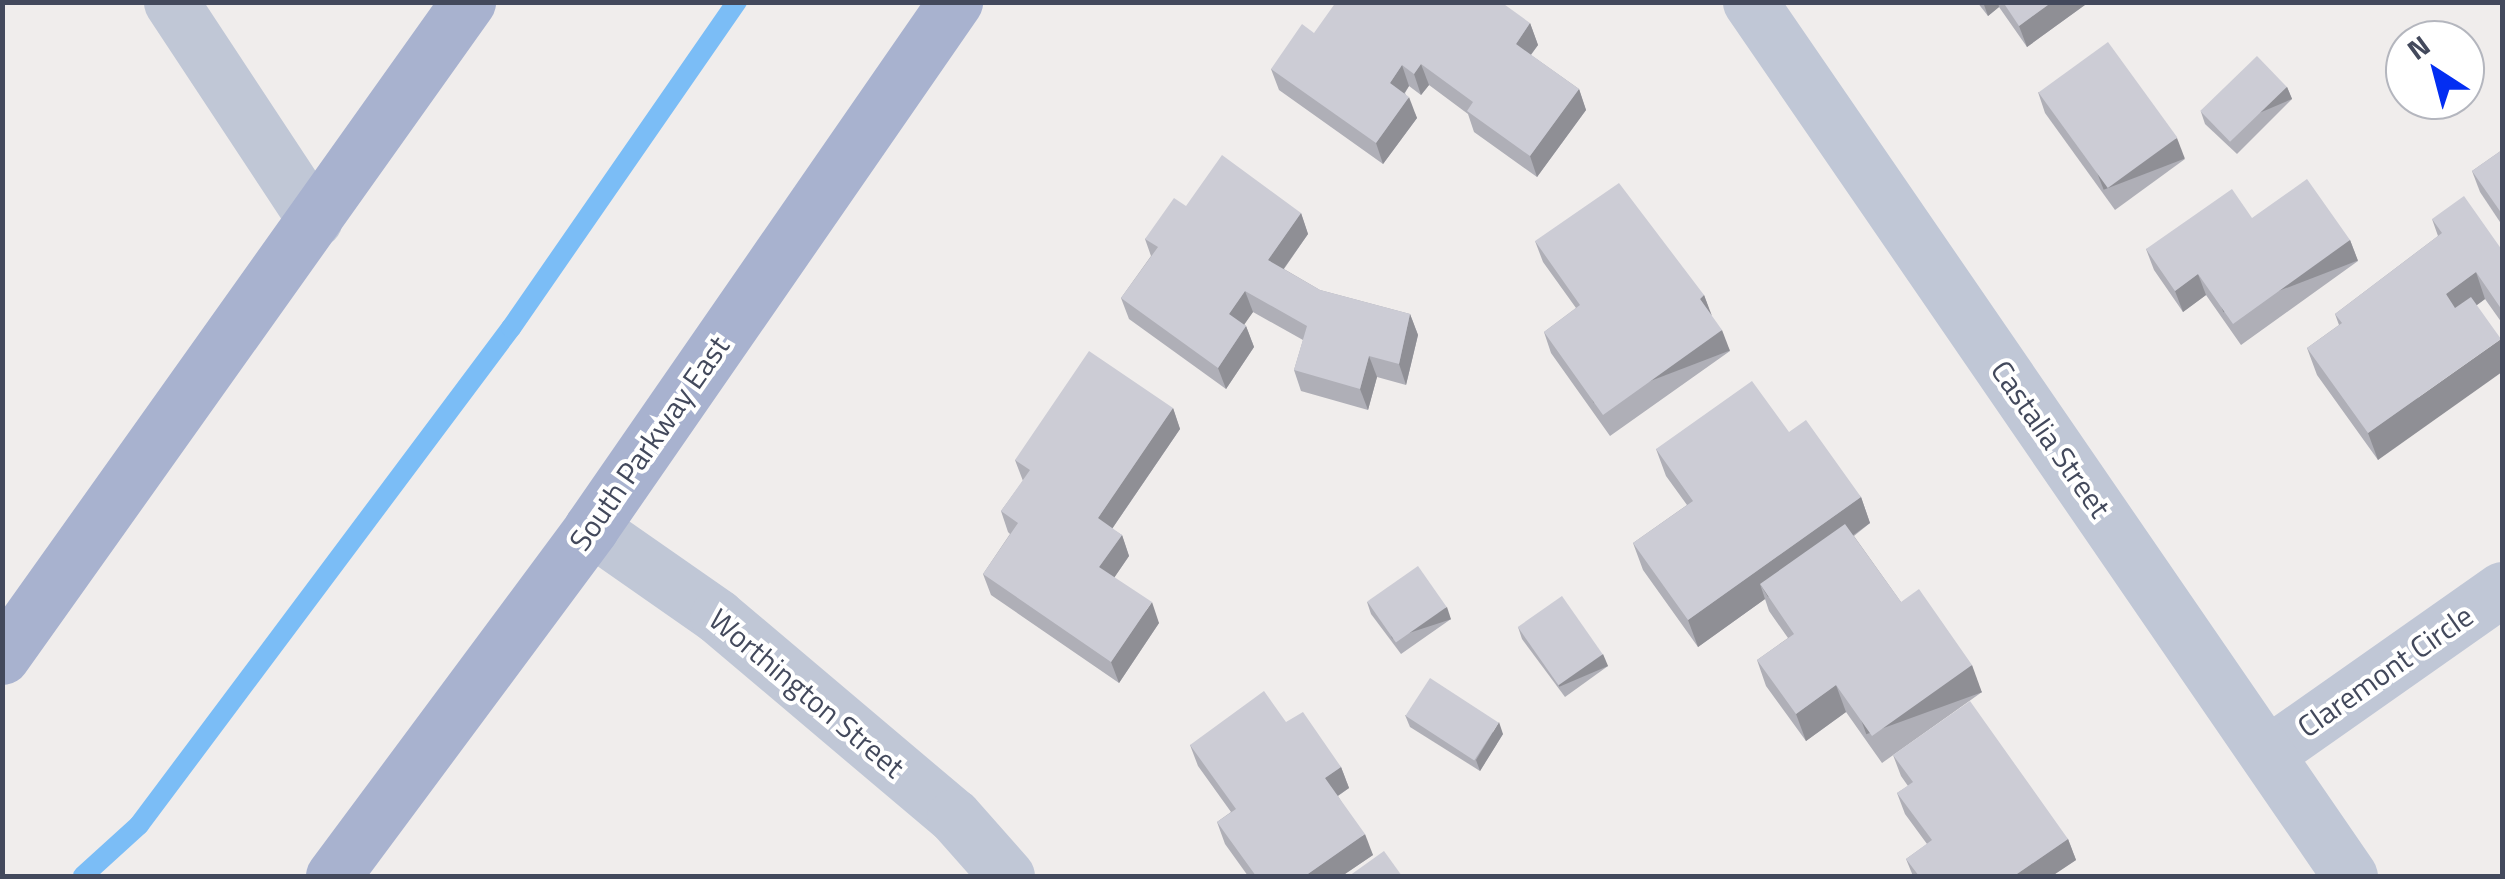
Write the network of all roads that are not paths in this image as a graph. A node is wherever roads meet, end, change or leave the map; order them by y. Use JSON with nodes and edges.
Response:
{"nodes":[{"id":1,"x":171,"y":2,"type":"edge"},
{"id":2,"x":468,"y":2,"type":"edge"},
{"id":3,"x":954,"y":2,"type":"edge"},
{"id":4,"x":1750,"y":2,"type":"edge"},
{"id":5,"x":315,"y":220,"type":"junction"},
{"id":6,"x":591,"y":528,"type":"junction"},
{"id":7,"x":2502,"y":589,"type":"edge"},
{"id":8,"x":2,"y":657,"type":"edge"},
{"id":9,"x":2267,"y":754,"type":"junction"},
{"id":10,"x":333,"y":876,"type":"edge"},
{"id":11,"x":1007,"y":876,"type":"edge"},
{"id":12,"x":2350,"y":876,"type":"edge"}],
"edges":[{"from":1,"to":5,"type":"street"},
{"from":2,"to":5,"type":"main road"},
{"from":3,"to":6,"type":"main road","name":"South Parkway East"},
{"from":4,"to":9,"type":"street","name":"Castalia Street"},
{"from":5,"to":8,"type":"main road"},
{"from":6,"to":10,"type":"main road","name":"South Parkway East"},
{"from":6,"to":11,"type":"street","name":"Worthington Street"},
{"from":7,"to":9,"type":"street","name":"Claremont Circle"},
{"from":9,"to":12,"type":"street","name":"Castalia Street"}]}
